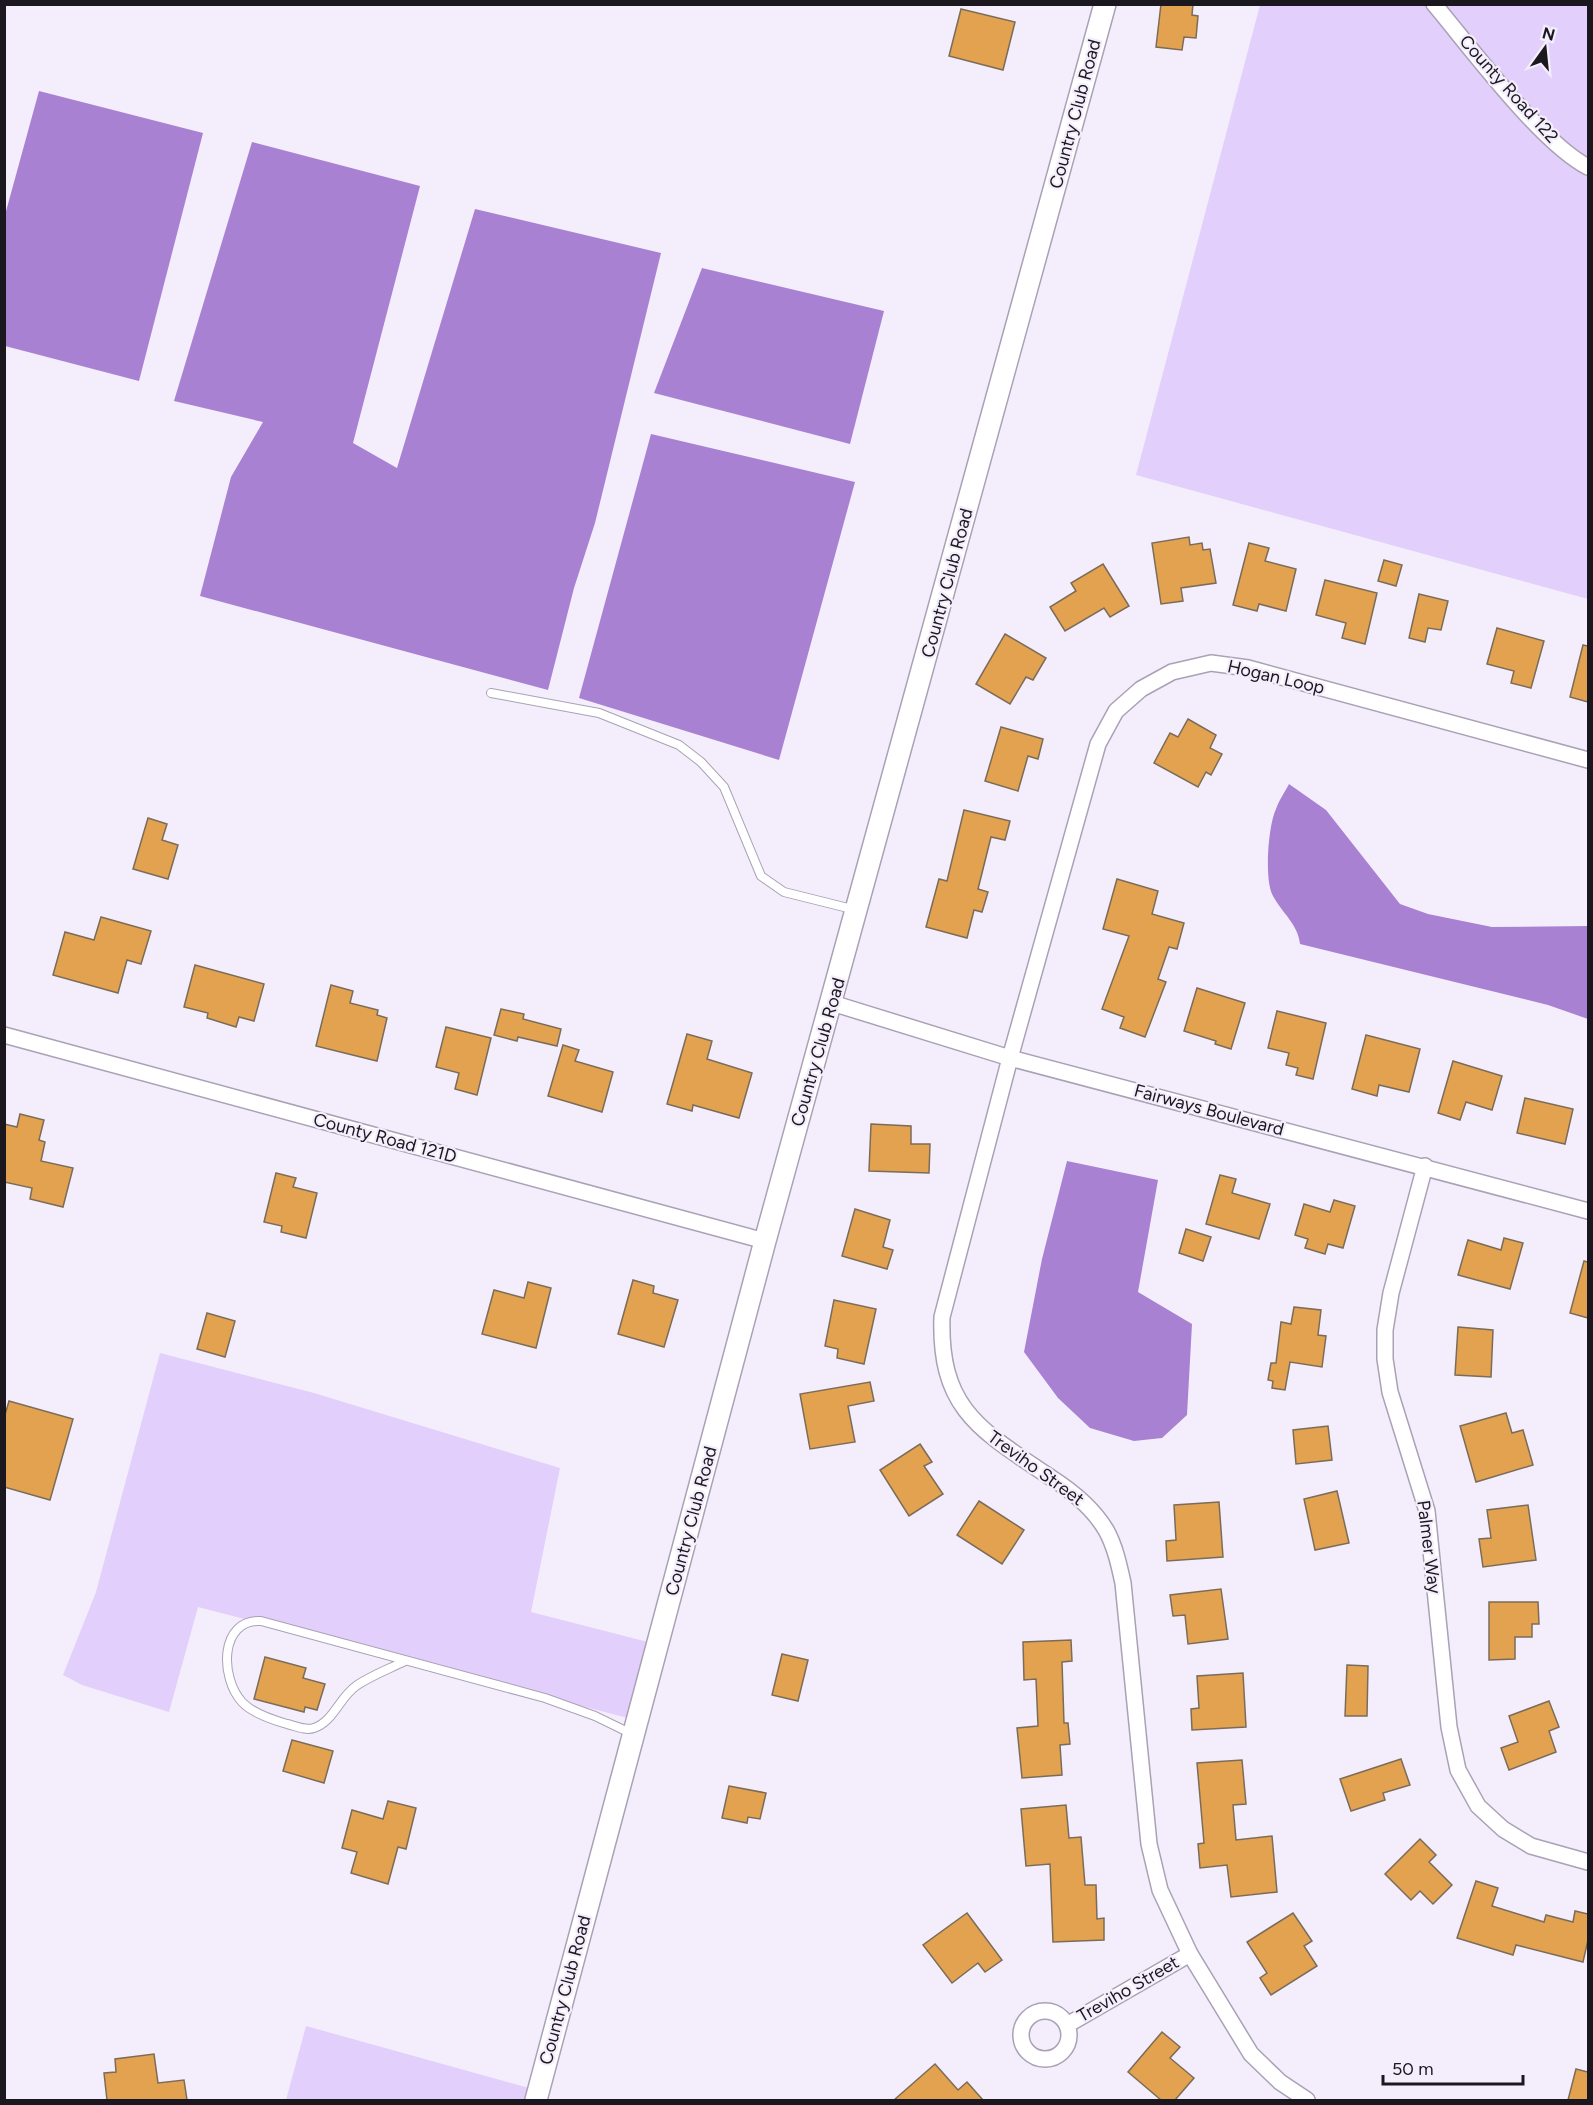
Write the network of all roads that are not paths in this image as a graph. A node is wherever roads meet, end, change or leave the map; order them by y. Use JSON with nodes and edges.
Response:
{"nodes":[{"id":1,"x":1105,"y":4,"type":"edge"},
{"id":2,"x":1434,"y":4,"type":"edge"},
{"id":3,"x":1588,"y":166,"type":"edge"},
{"id":4,"x":491,"y":693,"type":"dead end"},
{"id":5,"x":1588,"y":760,"type":"edge"},
{"id":6,"x":857,"y":911,"type":"junction"},
{"id":7,"x":832,"y":1003,"type":"junction"},
{"id":8,"x":4,"y":1035,"type":"edge"},
{"id":9,"x":1011,"y":1058,"type":"junction"},
{"id":10,"x":1425,"y":1166,"type":"junction"},
{"id":11,"x":1588,"y":1211,"type":"edge"},
{"id":12,"x":765,"y":1241,"type":"junction"},
{"id":13,"x":405,"y":1661,"type":"junction"},
{"id":14,"x":633,"y":1735,"type":"junction"},
{"id":15,"x":1588,"y":1862,"type":"edge"},
{"id":16,"x":1190,"y":1954,"type":"junction"},
{"id":17,"x":1067,"y":2025,"type":"dead end"},
{"id":18,"x":536,"y":2100,"type":"edge"},
{"id":19,"x":1307,"y":2100,"type":"edge"}],
"edges":[{"from":1,"to":6,"type":"street","name":"Country Club Road"},
{"from":2,"to":3,"type":"street","name":"County Road 122"},
{"from":4,"to":6,"type":"lane"},
{"from":5,"to":9,"type":"street","name":"Hogan Loop"},
{"from":6,"to":7,"type":"street","name":"Country Club Road"},
{"from":7,"to":9,"type":"street","name":"Fairways Boulevard"},
{"from":7,"to":12,"type":"street","name":"Country Club Road"},
{"from":8,"to":12,"type":"street","name":"County Road 121D"},
{"from":9,"to":10,"type":"street","name":"Fairways Boulevard"},
{"from":9,"to":16,"type":"street","name":"Treviho Street"},
{"from":10,"to":11,"type":"street","name":"Fairways Boulevard"},
{"from":10,"to":15,"type":"street","name":"Palmer Way"},
{"from":12,"to":14,"type":"street","name":"Country Club Road"},
{"from":13,"to":13,"type":"lane"},
{"from":13,"to":14,"type":"lane"},
{"from":14,"to":18,"type":"street","name":"Country Club Road"},
{"from":16,"to":17,"type":"street","name":"Treviho Street"},
{"from":16,"to":19,"type":"street","name":"Treviho Street"}]}
